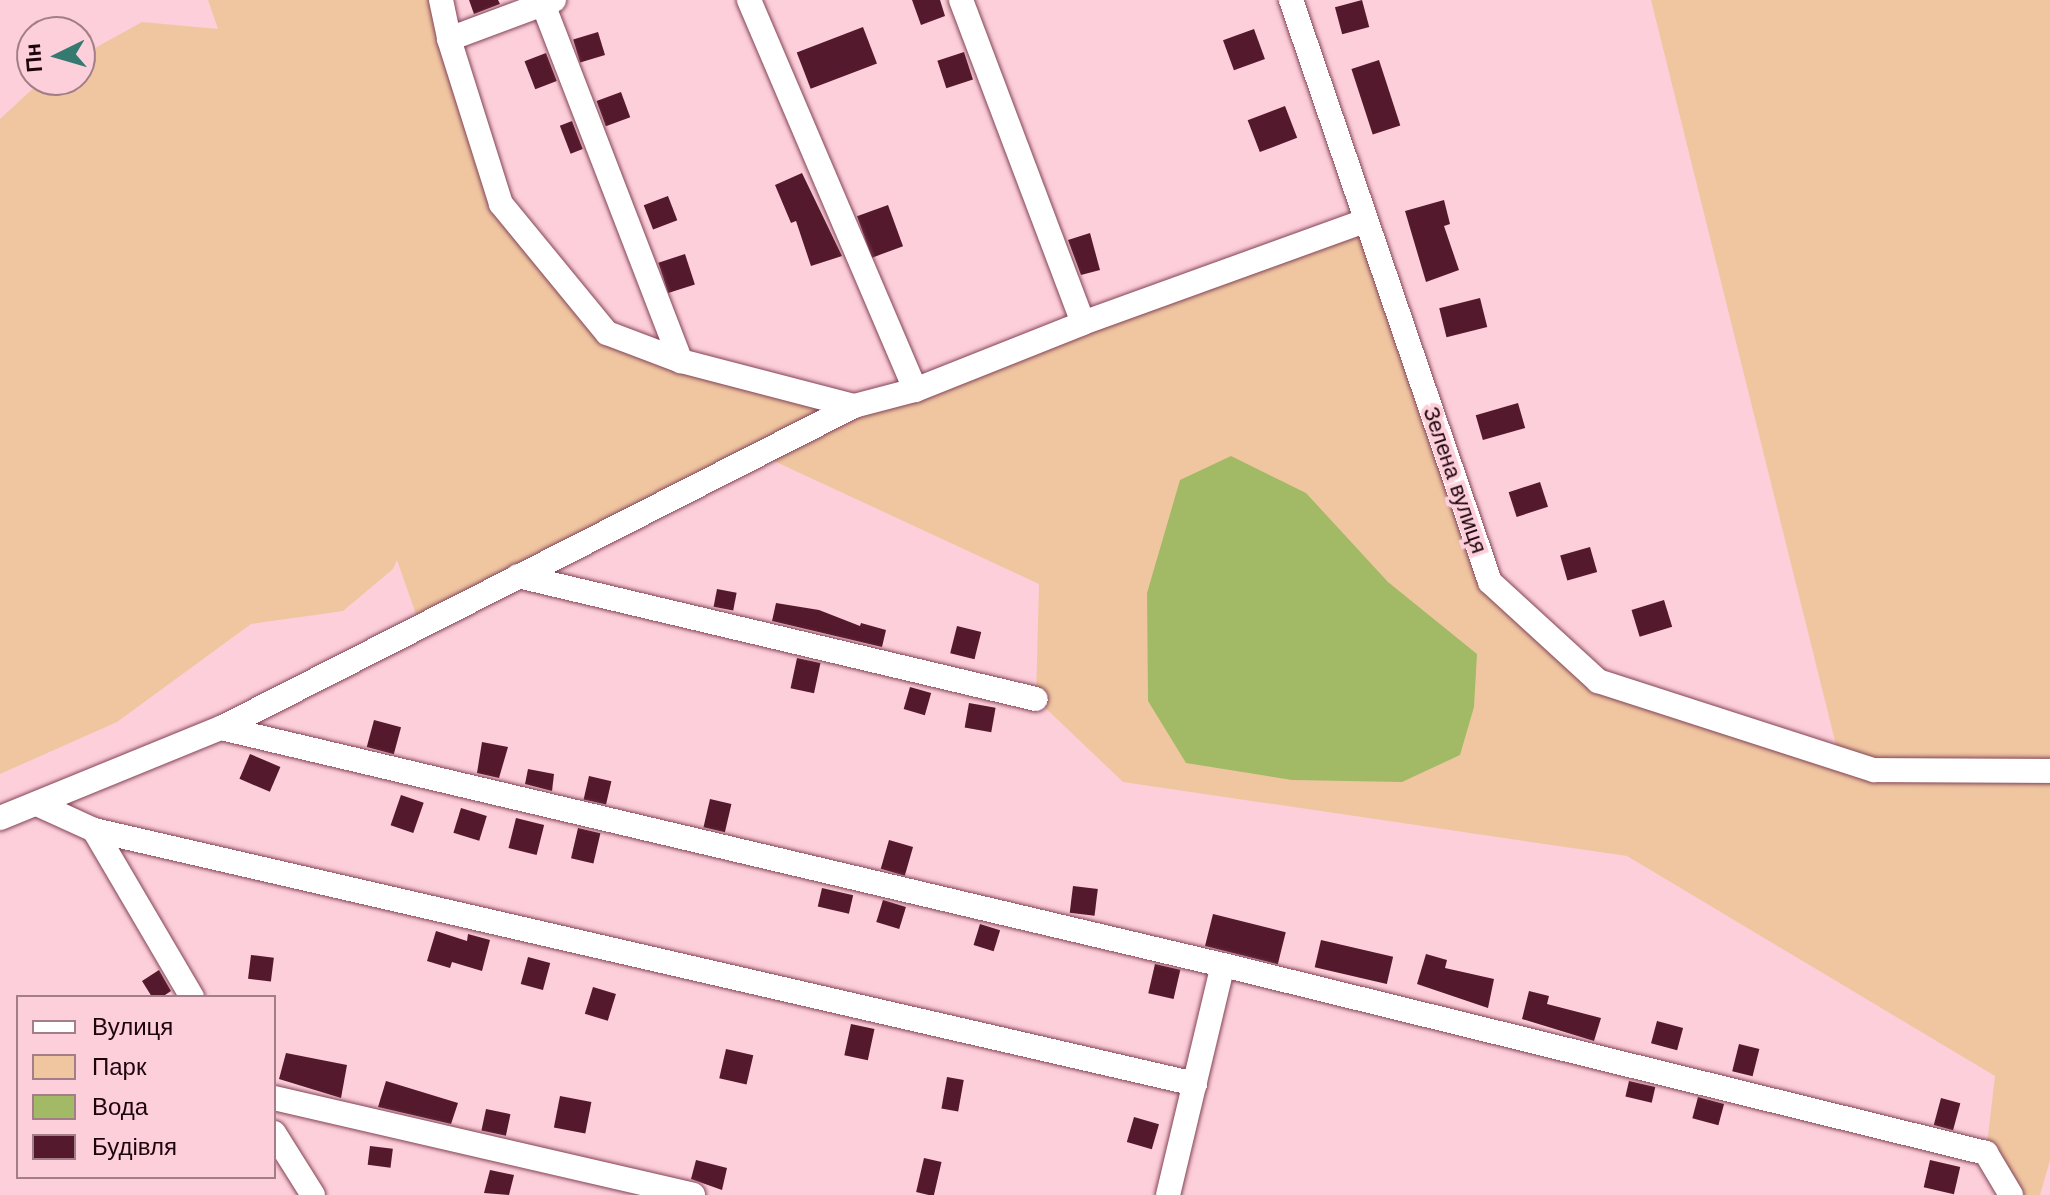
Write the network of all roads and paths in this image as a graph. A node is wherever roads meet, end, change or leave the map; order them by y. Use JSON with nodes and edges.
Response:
{"nodes":[{"id":1,"x":441,"y":0,"type":"edge"},
{"id":2,"x":749,"y":0,"type":"edge"},
{"id":3,"x":961,"y":0,"type":"edge"},
{"id":4,"x":1291,"y":0,"type":"edge"},
{"id":5,"x":549,"y":2,"type":"edge"},
{"id":6,"x":449,"y":39,"type":"junction"},
{"id":7,"x":1365,"y":221,"type":"junction"},
{"id":8,"x":1083,"y":323,"type":"junction"},
{"id":9,"x":681,"y":361,"type":"junction"},
{"id":10,"x":915,"y":390,"type":"junction"},
{"id":11,"x":854,"y":406,"type":"junction"},
{"id":12,"x":518,"y":576,"type":"junction"},
{"id":13,"x":1036,"y":699,"type":"dead end"},
{"id":14,"x":221,"y":728,"type":"junction"},
{"id":15,"x":2050,"y":771,"type":"edge"},
{"id":16,"x":37,"y":804,"type":"junction"},
{"id":17,"x":0,"y":818,"type":"edge"},
{"id":18,"x":94,"y":830,"type":"junction"},
{"id":19,"x":1223,"y":965,"type":"junction"},
{"id":20,"x":191,"y":995,"type":"edge"},
{"id":21,"x":1195,"y":1084,"type":"junction"},
{"id":22,"x":276,"y":1098,"type":"edge"},
{"id":23,"x":276,"y":1136,"type":"edge"},
{"id":24,"x":313,"y":1195,"type":"edge"},
{"id":25,"x":693,"y":1195,"type":"edge"},
{"id":26,"x":1168,"y":1195,"type":"edge"},
{"id":27,"x":2011,"y":1195,"type":"edge"}],
"edges":[{"from":1,"to":6,"type":"street"},
{"from":2,"to":10,"type":"street"},
{"from":3,"to":8,"type":"street"},
{"from":4,"to":7,"type":"street","name":"Зелена вулиця"},
{"from":5,"to":6,"type":"street"},
{"from":5,"to":9,"type":"street"},
{"from":6,"to":9,"type":"street"},
{"from":7,"to":8,"type":"street"},
{"from":7,"to":15,"type":"street","name":"Зелена вулиця"},
{"from":8,"to":10,"type":"street"},
{"from":9,"to":11,"type":"street"},
{"from":10,"to":11,"type":"street"},
{"from":11,"to":12,"type":"street"},
{"from":12,"to":13,"type":"street"},
{"from":12,"to":14,"type":"street"},
{"from":14,"to":16,"type":"street"},
{"from":14,"to":19,"type":"street"},
{"from":16,"to":17,"type":"street"},
{"from":16,"to":18,"type":"street"},
{"from":18,"to":20,"type":"street"},
{"from":18,"to":21,"type":"street"},
{"from":19,"to":21,"type":"street"},
{"from":19,"to":27,"type":"street"},
{"from":21,"to":26,"type":"street"},
{"from":22,"to":25,"type":"street"},
{"from":23,"to":24,"type":"street"}]}
